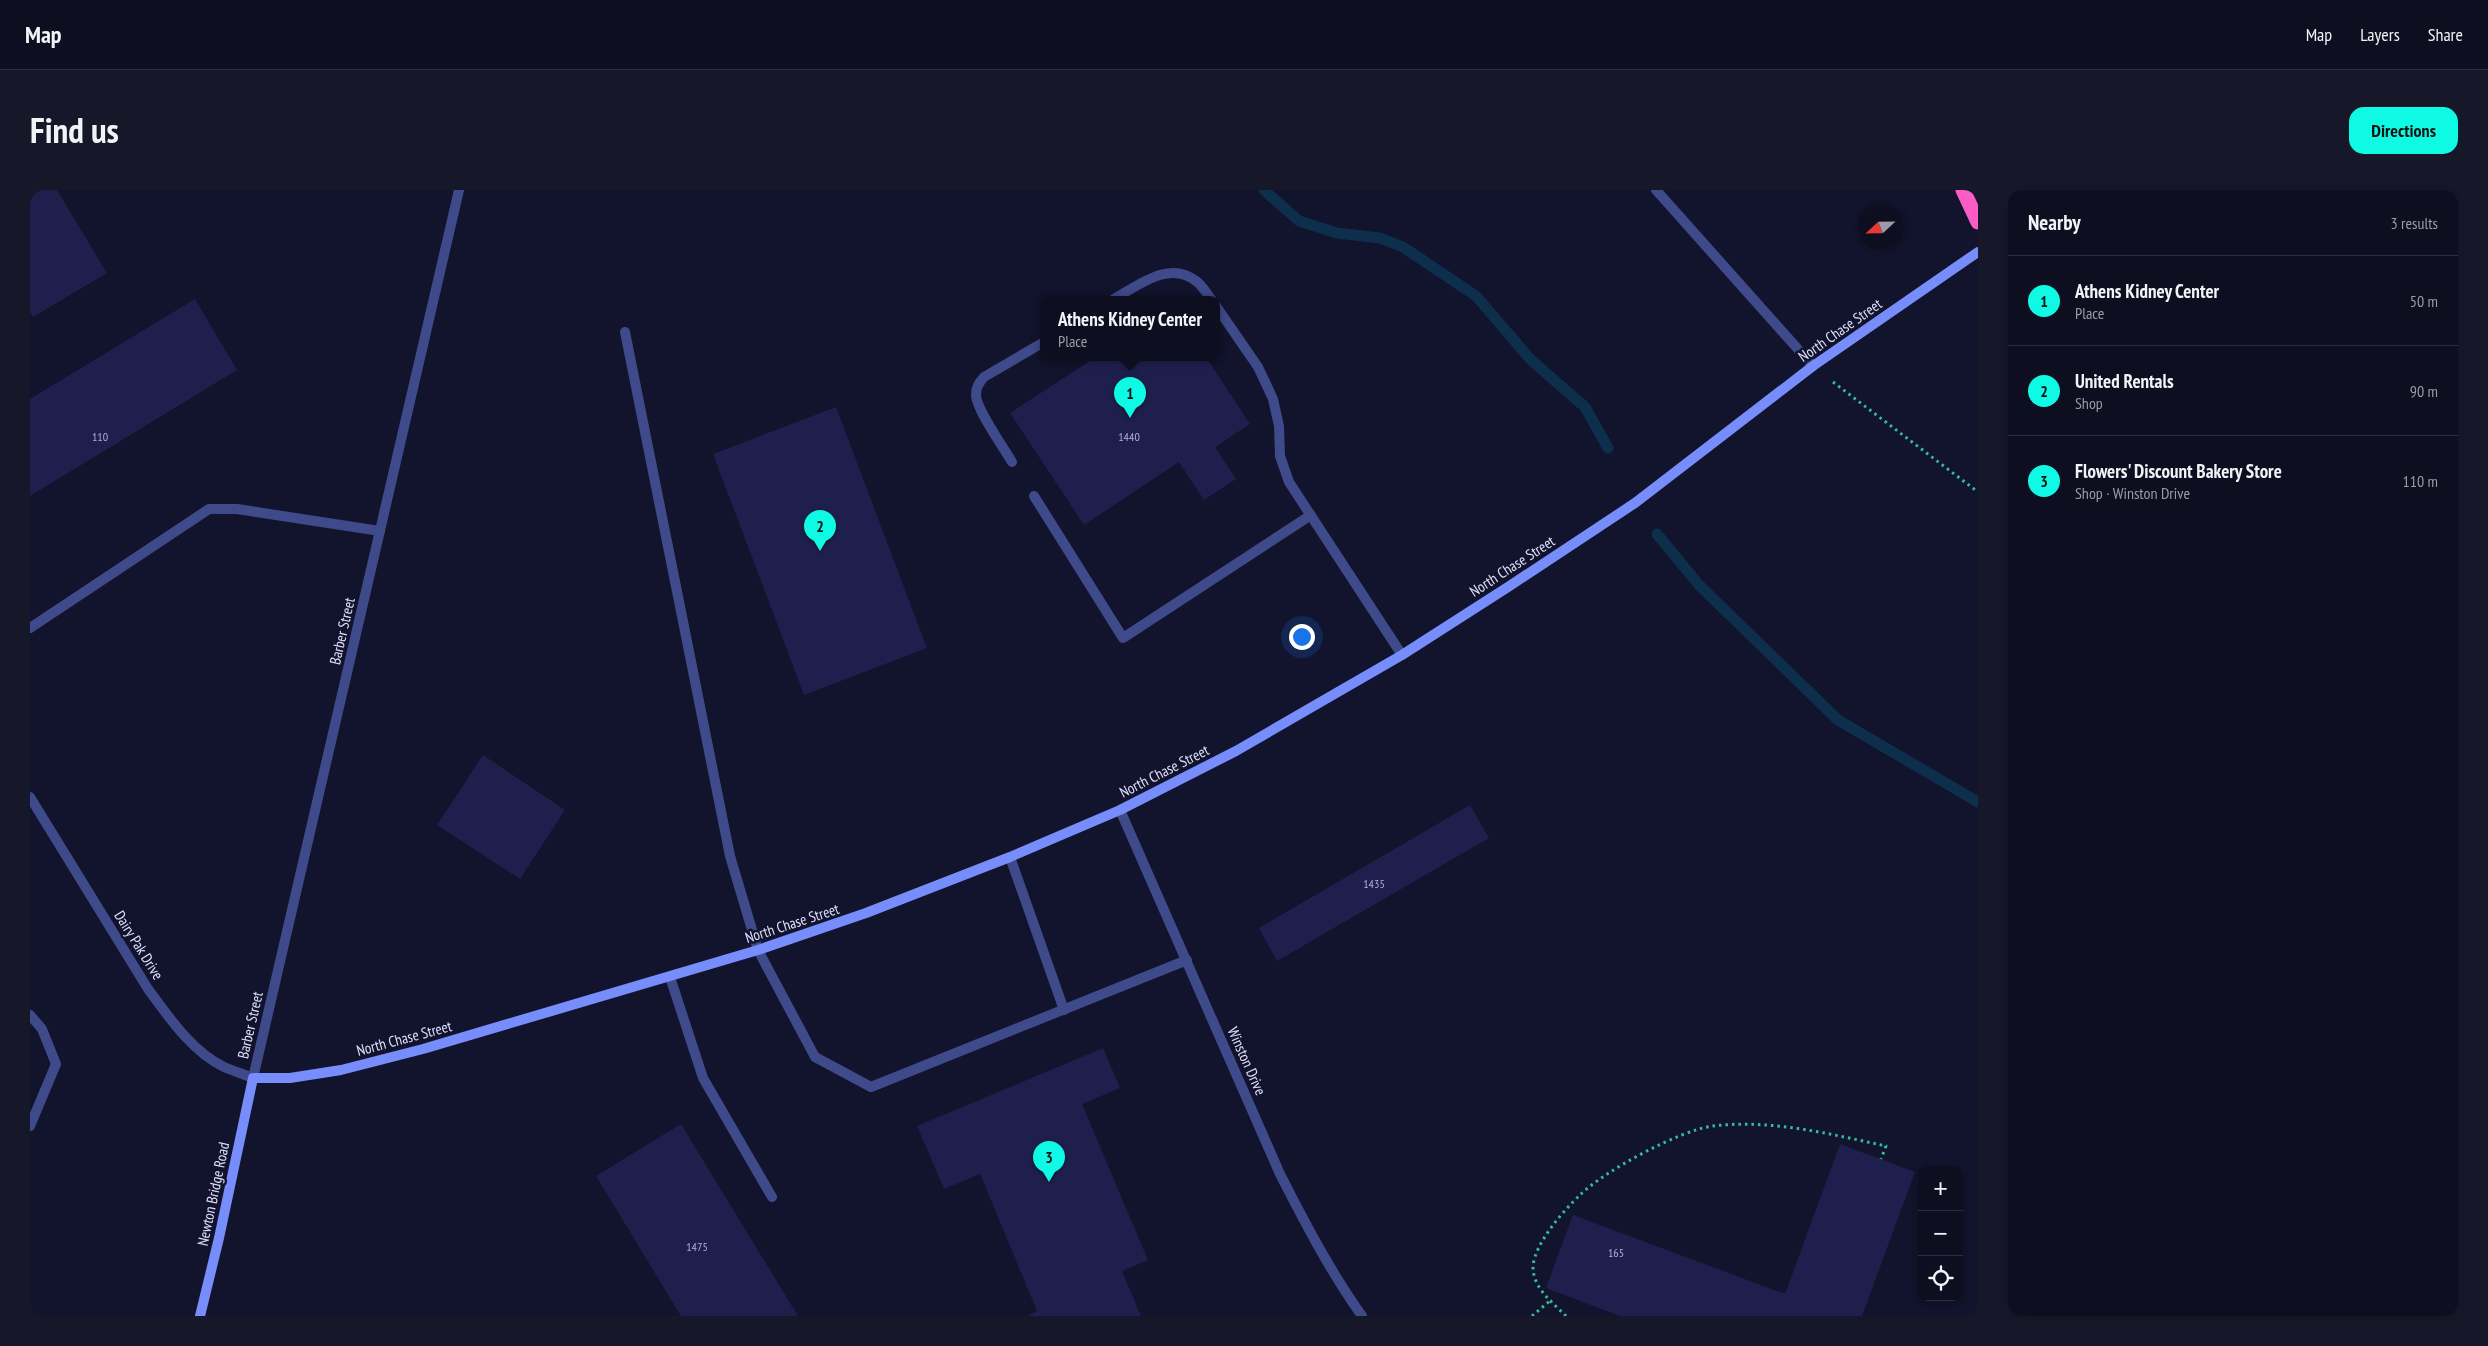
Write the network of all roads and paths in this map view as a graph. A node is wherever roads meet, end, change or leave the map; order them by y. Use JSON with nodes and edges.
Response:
{"nodes":[{"id":1,"x":459,"y":190,"type":"edge"},
{"id":2,"x":1656,"y":190,"type":"edge"},
{"id":3,"x":1963,"y":190,"type":"edge"},
{"id":4,"x":1978,"y":222,"type":"edge"},
{"id":5,"x":1978,"y":252,"type":"edge"},
{"id":6,"x":1120,"y":296,"type":"edge"},
{"id":7,"x":1209,"y":296,"type":"edge"},
{"id":8,"x":1220,"y":312,"type":"edge"},
{"id":9,"x":625,"y":332,"type":"dead end"},
{"id":10,"x":1040,"y":344,"type":"edge"},
{"id":11,"x":1813,"y":366,"type":"junction"},
{"id":12,"x":1012,"y":462,"type":"dead end"},
{"id":13,"x":1978,"y":492,"type":"edge"},
{"id":14,"x":1034,"y":496,"type":"dead end"},
{"id":15,"x":1312,"y":516,"type":"junction"},
{"id":16,"x":380,"y":531,"type":"junction"},
{"id":17,"x":30,"y":628,"type":"edge"},
{"id":18,"x":1402,"y":655,"type":"junction"},
{"id":19,"x":30,"y":797,"type":"edge"},
{"id":20,"x":1120,"y":810,"type":"junction"},
{"id":21,"x":1010,"y":858,"type":"junction"},
{"id":22,"x":758,"y":950,"type":"junction"},
{"id":23,"x":1187,"y":960,"type":"junction"},
{"id":24,"x":670,"y":977,"type":"junction"},
{"id":25,"x":1064,"y":1010,"type":"junction"},
{"id":26,"x":30,"y":1015,"type":"edge"},
{"id":27,"x":253,"y":1078,"type":"junction"},
{"id":28,"x":30,"y":1126,"type":"edge"},
{"id":29,"x":1880,"y":1159,"type":"dead end"},
{"id":30,"x":772,"y":1197,"type":"dead end"},
{"id":31,"x":1551,"y":1300,"type":"junction"},
{"id":32,"x":200,"y":1316,"type":"edge"},
{"id":33,"x":1362,"y":1316,"type":"edge"},
{"id":34,"x":1532,"y":1316,"type":"edge"},
{"id":35,"x":1566,"y":1316,"type":"edge"}],
"edges":[{"from":1,"to":16,"type":"street","name":"Barber Street"},
{"from":2,"to":11,"type":"street"},
{"from":3,"to":4,"type":"highway"},
{"from":5,"to":11,"type":"main road","name":"North Chase Street"},
{"from":6,"to":7,"type":"street"},
{"from":8,"to":15,"type":"street"},
{"from":9,"to":22,"type":"street"},
{"from":10,"to":12,"type":"street"},
{"from":11,"to":13,"type":"path"},
{"from":11,"to":18,"type":"main road","name":"North Chase Street"},
{"from":14,"to":15,"type":"street"},
{"from":15,"to":18,"type":"street"},
{"from":16,"to":17,"type":"street"},
{"from":16,"to":27,"type":"street","name":"Barber Street"},
{"from":18,"to":20,"type":"main road","name":"North Chase Street"},
{"from":19,"to":27,"type":"street","name":"Dairy Pak Drive"},
{"from":20,"to":21,"type":"main road","name":"North Chase Street"},
{"from":20,"to":23,"type":"street","name":"Winston Drive"},
{"from":21,"to":22,"type":"main road","name":"North Chase Street"},
{"from":21,"to":25,"type":"street"},
{"from":22,"to":24,"type":"main road","name":"North Chase Street"},
{"from":22,"to":25,"type":"street"},
{"from":23,"to":25,"type":"street"},
{"from":23,"to":33,"type":"street","name":"Winston Drive"},
{"from":24,"to":27,"type":"main road","name":"North Chase Street"},
{"from":24,"to":30,"type":"street"},
{"from":26,"to":28,"type":"street"},
{"from":27,"to":32,"type":"main road","name":"Newton Bridge Road"},
{"from":29,"to":31,"type":"path"},
{"from":31,"to":34,"type":"path"},
{"from":31,"to":35,"type":"path"}]}
